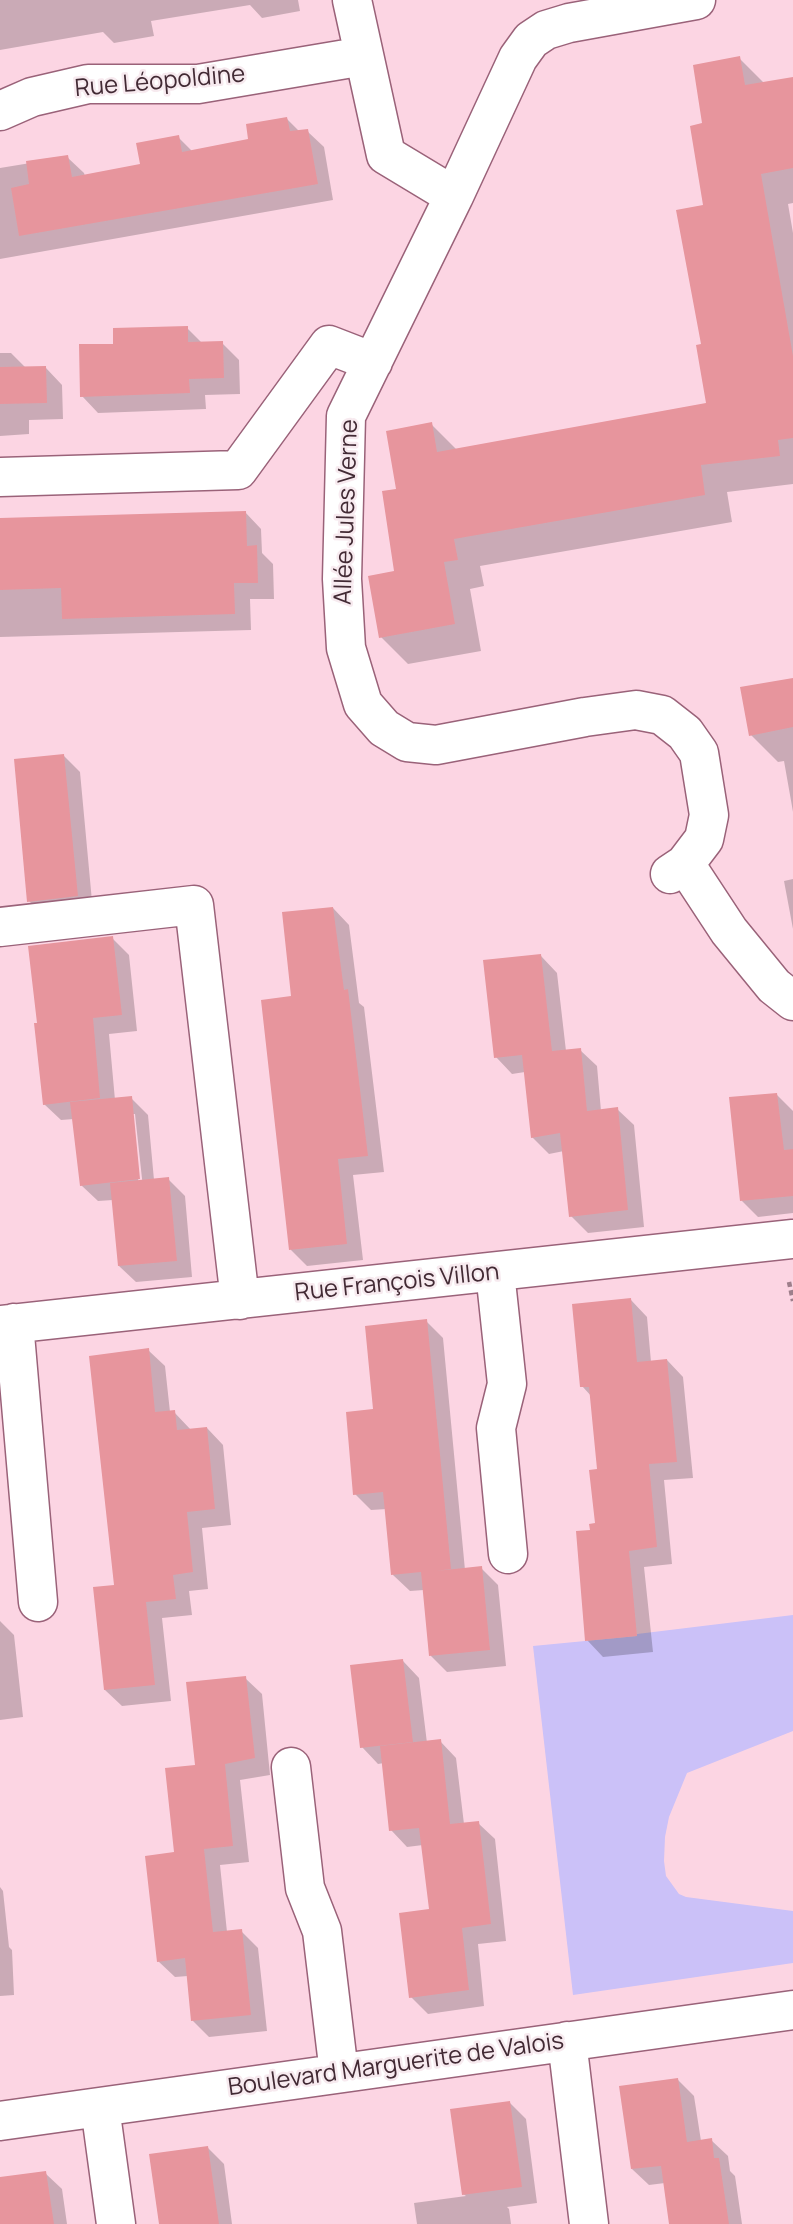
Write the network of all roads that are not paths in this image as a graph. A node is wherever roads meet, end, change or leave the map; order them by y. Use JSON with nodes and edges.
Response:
{"nodes":[{"id":1,"x":352,"y":0,"type":"edge"},
{"id":2,"x":696,"y":0,"type":"edge"},
{"id":3,"x":364,"y":56,"type":"junction"},
{"id":4,"x":0,"y":111,"type":"edge"},
{"id":5,"x":454,"y":196,"type":"junction"},
{"id":6,"x":373,"y":362,"type":"junction"},
{"id":7,"x":0,"y":477,"type":"edge"},
{"id":8,"x":0,"y":927,"type":"edge"},
{"id":9,"x":793,"y":1000,"type":"edge"},
{"id":10,"x":793,"y":1238,"type":"edge"},
{"id":11,"x":495,"y":1272,"type":"junction"},
{"id":12,"x":240,"y":1300,"type":"junction"},
{"id":13,"x":7,"y":1324,"type":"edge"},
{"id":14,"x":508,"y":1554,"type":"dead end"},
{"id":15,"x":38,"y":1602,"type":"dead end"},
{"id":16,"x":290,"y":1767,"type":"dead end"},
{"id":17,"x":793,"y":2010,"type":"edge"},
{"id":18,"x":567,"y":2041,"type":"junction"},
{"id":19,"x":339,"y":2074,"type":"junction"},
{"id":20,"x":100,"y":2107,"type":"junction"},
{"id":21,"x":0,"y":2121,"type":"edge"},
{"id":22,"x":116,"y":2224,"type":"edge"},
{"id":23,"x":589,"y":2224,"type":"edge"}],
"edges":[{"from":1,"to":3,"type":"street"},
{"from":2,"to":5,"type":"street","name":"Allée Jules Verne"},
{"from":3,"to":4,"type":"street","name":"Rue Léopoldine"},
{"from":3,"to":5,"type":"street"},
{"from":5,"to":6,"type":"street","name":"Allée Jules Verne"},
{"from":6,"to":7,"type":"street"},
{"from":6,"to":9,"type":"street","name":"Allée Jules Verne"},
{"from":8,"to":12,"type":"street"},
{"from":10,"to":11,"type":"street","name":"Rue François Villon"},
{"from":11,"to":12,"type":"street","name":"Rue François Villon"},
{"from":11,"to":14,"type":"street"},
{"from":12,"to":13,"type":"street","name":"Rue François Villon"},
{"from":13,"to":15,"type":"street"},
{"from":16,"to":19,"type":"street"},
{"from":17,"to":18,"type":"street","name":"Boulevard Marguerite de Valois"},
{"from":18,"to":19,"type":"street","name":"Boulevard Marguerite de Valois"},
{"from":18,"to":23,"type":"street"},
{"from":19,"to":20,"type":"street","name":"Boulevard Marguerite de Valois"},
{"from":20,"to":21,"type":"street","name":"Boulevard Marguerite de Valois"},
{"from":20,"to":22,"type":"street"}]}
